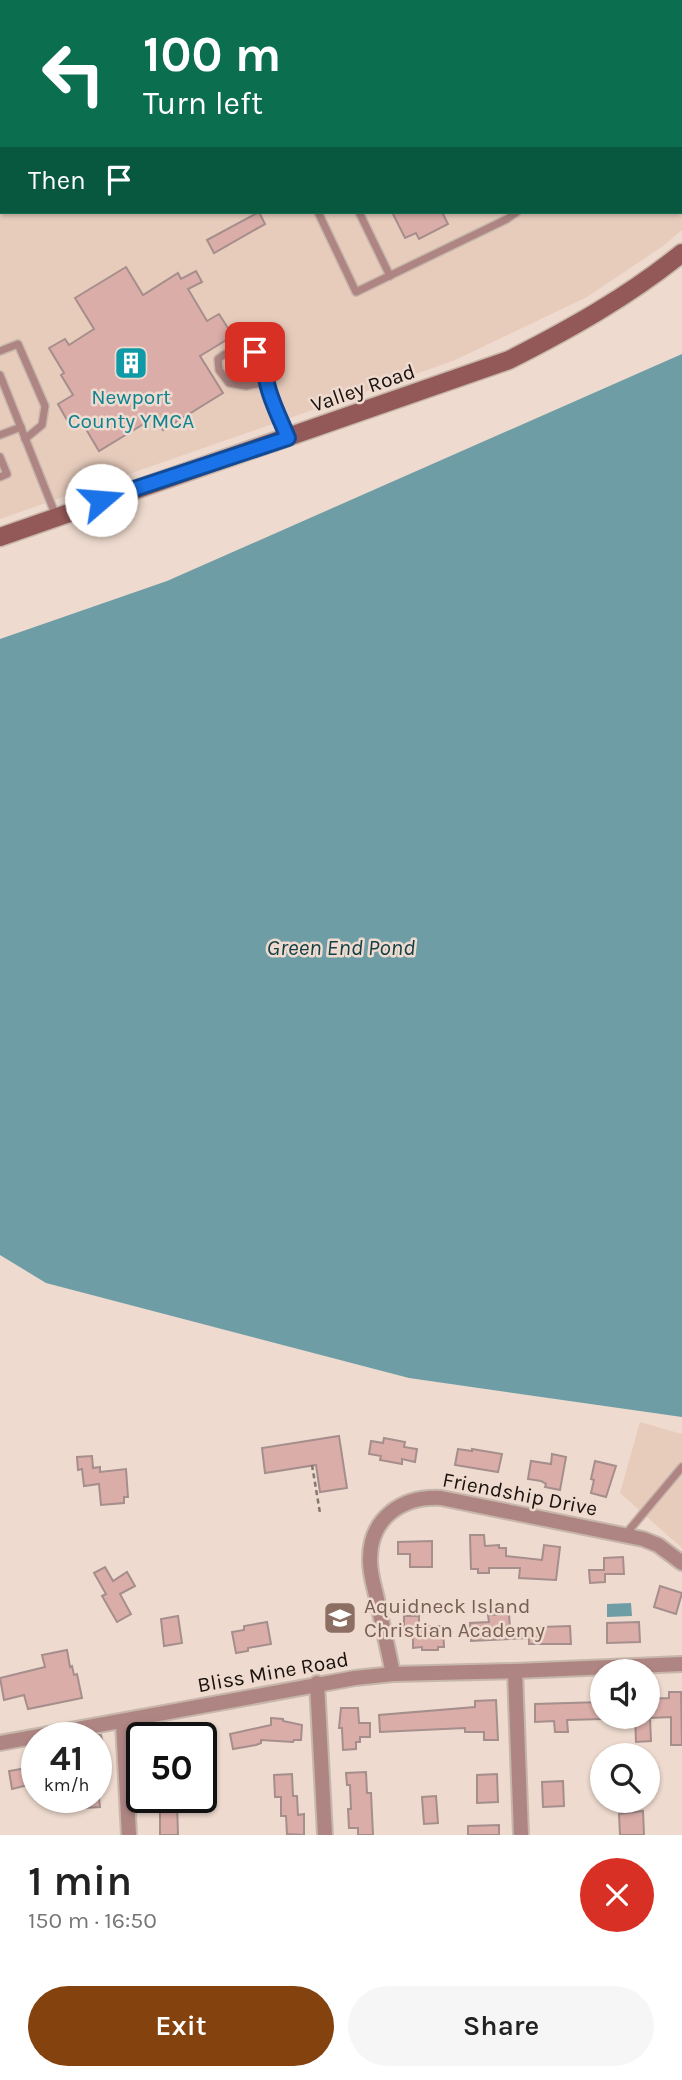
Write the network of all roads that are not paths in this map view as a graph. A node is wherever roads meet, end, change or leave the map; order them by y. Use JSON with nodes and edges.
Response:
{"nodes":[{"id":1,"x":319,"y":214,"type":"edge"},
{"id":2,"x":360,"y":214,"type":"edge"},
{"id":3,"x":514,"y":214,"type":"edge"},
{"id":4,"x":682,"y":253,"type":"edge"},
{"id":5,"x":390,"y":276,"type":"junction"},
{"id":6,"x":0,"y":351,"type":"edge"},
{"id":7,"x":0,"y":375,"type":"edge"},
{"id":8,"x":266,"y":382,"type":"junction"},
{"id":9,"x":20,"y":427,"type":"junction"},
{"id":10,"x":0,"y":435,"type":"edge"},
{"id":11,"x":288,"y":438,"type":"junction"},
{"id":12,"x":25,"y":439,"type":"junction"},
{"id":13,"x":0,"y":457,"type":"edge"},
{"id":14,"x":0,"y":477,"type":"edge"},
{"id":15,"x":56,"y":517,"type":"junction"},
{"id":16,"x":0,"y":537,"type":"edge"},
{"id":17,"x":682,"y":1467,"type":"edge"},
{"id":18,"x":625,"y":1536,"type":"junction"},
{"id":19,"x":682,"y":1563,"type":"edge"},
{"id":20,"x":682,"y":1664,"type":"edge"},
{"id":21,"x":515,"y":1671,"type":"junction"},
{"id":22,"x":393,"y":1674,"type":"junction"},
{"id":23,"x":317,"y":1683,"type":"junction"},
{"id":24,"x":123,"y":1722,"type":"junction"},
{"id":25,"x":0,"y":1742,"type":"edge"},
{"id":26,"x":130,"y":1835,"type":"edge"},
{"id":27,"x":324,"y":1835,"type":"edge"},
{"id":28,"x":520,"y":1835,"type":"edge"}],
"edges":[{"from":1,"to":5,"type":"lane"},
{"from":2,"to":5,"type":"lane"},
{"from":3,"to":5,"type":"lane"},
{"from":4,"to":11,"type":"main road","name":"Valley Road"},
{"from":6,"to":12,"type":"lane"},
{"from":7,"to":9,"type":"lane"},
{"from":8,"to":8,"type":"lane"},
{"from":8,"to":11,"type":"lane"},
{"from":9,"to":10,"type":"lane"},
{"from":9,"to":12,"type":"lane"},
{"from":11,"to":15,"type":"main road","name":"Valley Road"},
{"from":12,"to":15,"type":"lane"},
{"from":13,"to":14,"type":"lane"},
{"from":15,"to":16,"type":"main road","name":"Valley Road"},
{"from":17,"to":18,"type":"lane"},
{"from":18,"to":19,"type":"street","name":"Friendship Drive"},
{"from":18,"to":22,"type":"street","name":"Friendship Drive"},
{"from":20,"to":21,"type":"street","name":"Bliss Mine Road"},
{"from":21,"to":22,"type":"street","name":"Bliss Mine Road"},
{"from":21,"to":28,"type":"street"},
{"from":22,"to":23,"type":"street","name":"Bliss Mine Road"},
{"from":23,"to":24,"type":"street","name":"Bliss Mine Road"},
{"from":23,"to":27,"type":"street"},
{"from":24,"to":25,"type":"street","name":"Bliss Mine Road"},
{"from":24,"to":26,"type":"street"}]}
